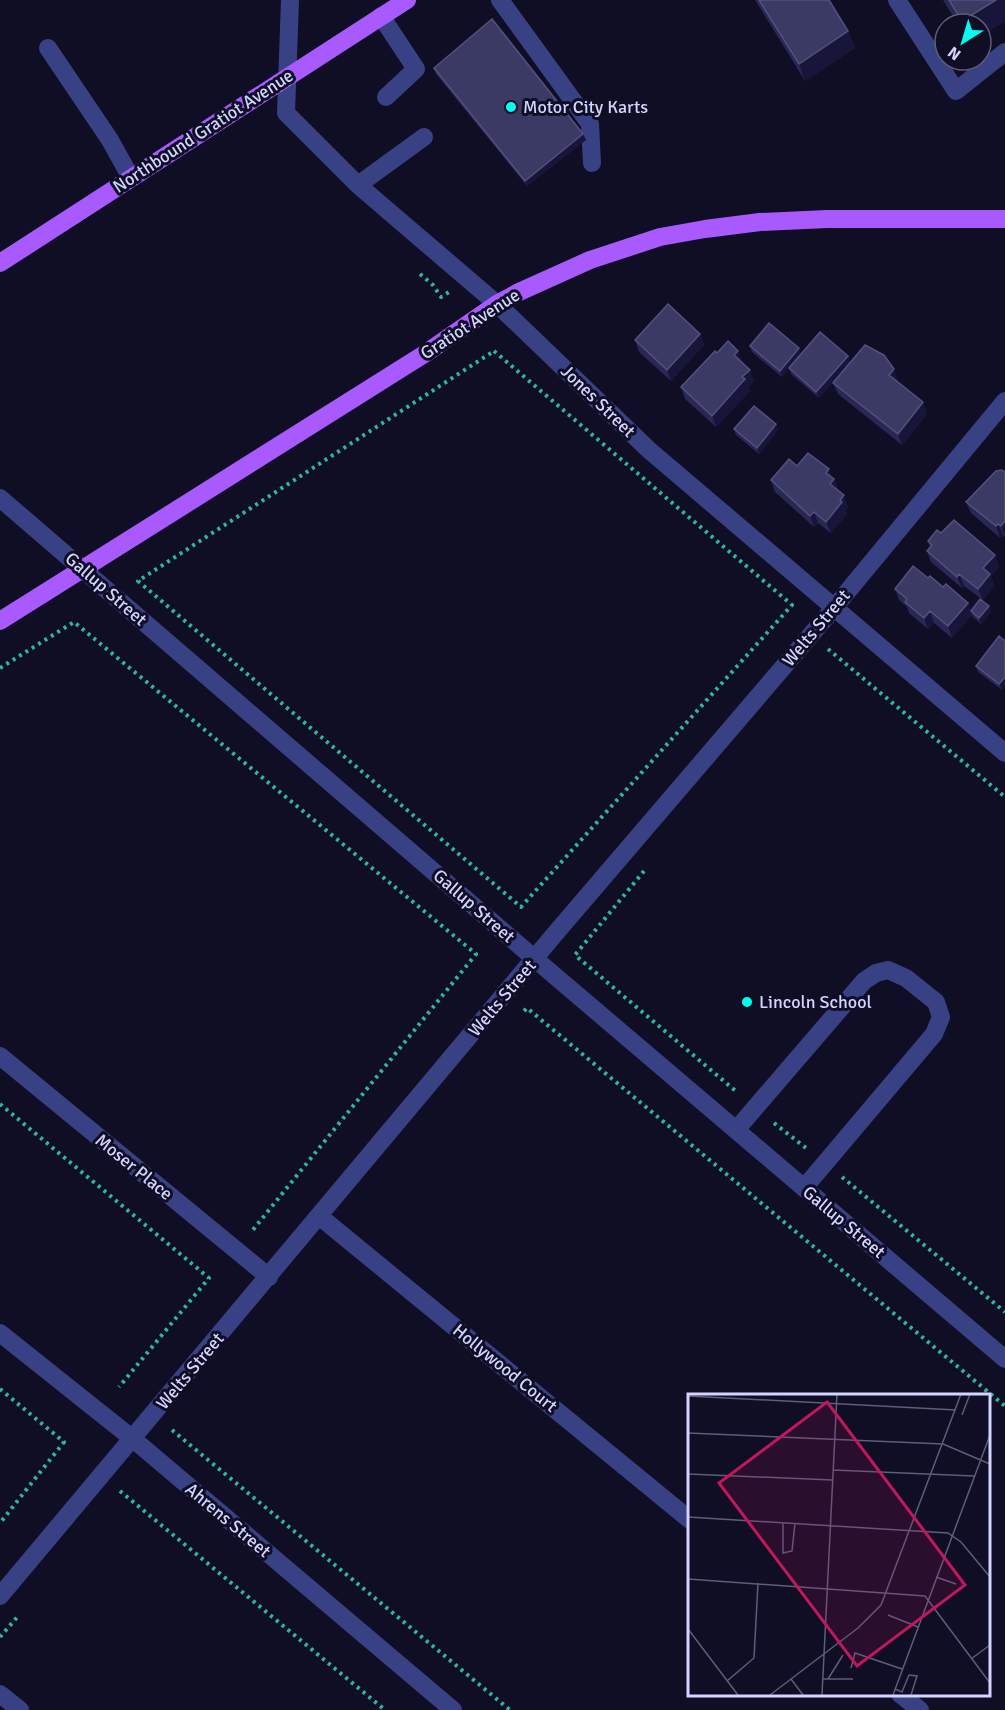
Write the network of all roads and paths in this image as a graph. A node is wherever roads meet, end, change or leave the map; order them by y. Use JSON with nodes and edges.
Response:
{"nodes":[{"id":1,"x":290,"y":0,"type":"edge"},
{"id":2,"x":407,"y":0,"type":"edge"},
{"id":3,"x":500,"y":0,"type":"edge"},
{"id":4,"x":897,"y":0,"type":"edge"},
{"id":5,"x":381,"y":16,"type":"junction"},
{"id":6,"x":48,"y":48,"type":"dead end"},
{"id":7,"x":1005,"y":52,"type":"edge"},
{"id":8,"x":287,"y":77,"type":"junction"},
{"id":9,"x":386,"y":97,"type":"dead end"},
{"id":10,"x":424,"y":137,"type":"dead end"},
{"id":11,"x":592,"y":163,"type":"dead end"},
{"id":12,"x":132,"y":178,"type":"junction"},
{"id":13,"x":358,"y":184,"type":"junction"},
{"id":14,"x":1005,"y":219,"type":"edge"},
{"id":15,"x":0,"y":262,"type":"edge"},
{"id":16,"x":497,"y":304,"type":"junction"},
{"id":17,"x":1005,"y":401,"type":"edge"},
{"id":18,"x":0,"y":498,"type":"edge"},
{"id":19,"x":83,"y":569,"type":"junction"},
{"id":20,"x":833,"y":609,"type":"junction"},
{"id":21,"x":0,"y":621,"type":"edge"},
{"id":22,"x":827,"y":648,"type":"dead end"},
{"id":23,"x":0,"y":668,"type":"edge"},
{"id":24,"x":1005,"y":753,"type":"edge"},
{"id":25,"x":1005,"y":797,"type":"edge"},
{"id":26,"x":521,"y":907,"type":"joint"},
{"id":27,"x":575,"y":955,"type":"dead end"},
{"id":28,"x":535,"y":959,"type":"junction"},
{"id":29,"x":519,"y":1017,"type":"dead end"},
{"id":30,"x":0,"y":1056,"type":"edge"},
{"id":31,"x":0,"y":1104,"type":"edge"},
{"id":32,"x":755,"y":1108,"type":"junction"},
{"id":33,"x":736,"y":1130,"type":"junction"},
{"id":34,"x":825,"y":1163,"type":"junction"},
{"id":35,"x":804,"y":1188,"type":"junction"},
{"id":36,"x":319,"y":1216,"type":"junction"},
{"id":37,"x":252,"y":1231,"type":"dead end"},
{"id":38,"x":269,"y":1277,"type":"junction"},
{"id":39,"x":1005,"y":1312,"type":"edge"},
{"id":40,"x":0,"y":1333,"type":"edge"},
{"id":41,"x":1005,"y":1359,"type":"edge"},
{"id":42,"x":119,"y":1387,"type":"dead end"},
{"id":43,"x":0,"y":1389,"type":"edge"},
{"id":44,"x":1005,"y":1406,"type":"edge"},
{"id":45,"x":178,"y":1422,"type":"dead end"},
{"id":46,"x":132,"y":1439,"type":"junction"},
{"id":47,"x":121,"y":1490,"type":"dead end"},
{"id":48,"x":688,"y":1518,"type":"edge"},
{"id":49,"x":0,"y":1523,"type":"edge"},
{"id":50,"x":0,"y":1596,"type":"edge"},
{"id":51,"x":0,"y":1694,"type":"edge"},
{"id":52,"x":901,"y":1695,"type":"edge"},
{"id":53,"x":20,"y":1710,"type":"edge"},
{"id":54,"x":386,"y":1710,"type":"edge"},
{"id":55,"x":453,"y":1710,"type":"edge"},
{"id":56,"x":510,"y":1710,"type":"edge"},
{"id":57,"x":921,"y":1710,"type":"edge"}],
"edges":[{"from":1,"to":8,"type":"street","name":"Jones Street"},
{"from":2,"to":5,"type":"main road","name":"Northbound Gratiot Avenue"},
{"from":3,"to":11,"type":"street"},
{"from":4,"to":7,"type":"street"},
{"from":5,"to":8,"type":"main road","name":"Northbound Gratiot Avenue"},
{"from":5,"to":9,"type":"street"},
{"from":6,"to":12,"type":"street"},
{"from":8,"to":12,"type":"main road","name":"Northbound Gratiot Avenue"},
{"from":8,"to":13,"type":"street","name":"Jones Street"},
{"from":10,"to":13,"type":"street"},
{"from":12,"to":15,"type":"main road","name":"Northbound Gratiot Avenue"},
{"from":13,"to":16,"type":"street","name":"Jones Street"},
{"from":14,"to":16,"type":"main road","name":"Gratiot Avenue"},
{"from":16,"to":19,"type":"main road","name":"Gratiot Avenue"},
{"from":16,"to":20,"type":"street","name":"Jones Street"},
{"from":17,"to":20,"type":"street","name":"Welts Street"},
{"from":18,"to":19,"type":"street","name":"Gallup Street"},
{"from":19,"to":21,"type":"main road","name":"Gratiot Avenue"},
{"from":19,"to":28,"type":"street","name":"Gallup Street"},
{"from":20,"to":24,"type":"street","name":"Jones Street"},
{"from":20,"to":28,"type":"street","name":"Welts Street"},
{"from":22,"to":25,"type":"path"},
{"from":23,"to":37,"type":"path"},
{"from":26,"to":26,"type":"path"},
{"from":27,"to":32,"type":"path"},
{"from":28,"to":33,"type":"street","name":"Gallup Street"},
{"from":28,"to":36,"type":"street","name":"Welts Street"},
{"from":29,"to":44,"type":"path"},
{"from":30,"to":38,"type":"street","name":"Moser Place"},
{"from":31,"to":42,"type":"path"},
{"from":32,"to":33,"type":"street"},
{"from":32,"to":34,"type":"path"},
{"from":32,"to":34,"type":"street"},
{"from":33,"to":35,"type":"street","name":"Gallup Street"},
{"from":34,"to":35,"type":"street"},
{"from":34,"to":39,"type":"path"},
{"from":35,"to":41,"type":"street","name":"Gallup Street"},
{"from":36,"to":38,"type":"street","name":"Welts Street"},
{"from":36,"to":48,"type":"street","name":"Hollywood Court"},
{"from":38,"to":46,"type":"street","name":"Welts Street"},
{"from":40,"to":46,"type":"street","name":"Ahrens Street"},
{"from":43,"to":49,"type":"path"},
{"from":45,"to":56,"type":"path"},
{"from":46,"to":50,"type":"street","name":"Welts Street"},
{"from":46,"to":55,"type":"street","name":"Ahrens Street"},
{"from":47,"to":54,"type":"path"},
{"from":51,"to":53,"type":"street"},
{"from":52,"to":57,"type":"street"}]}
